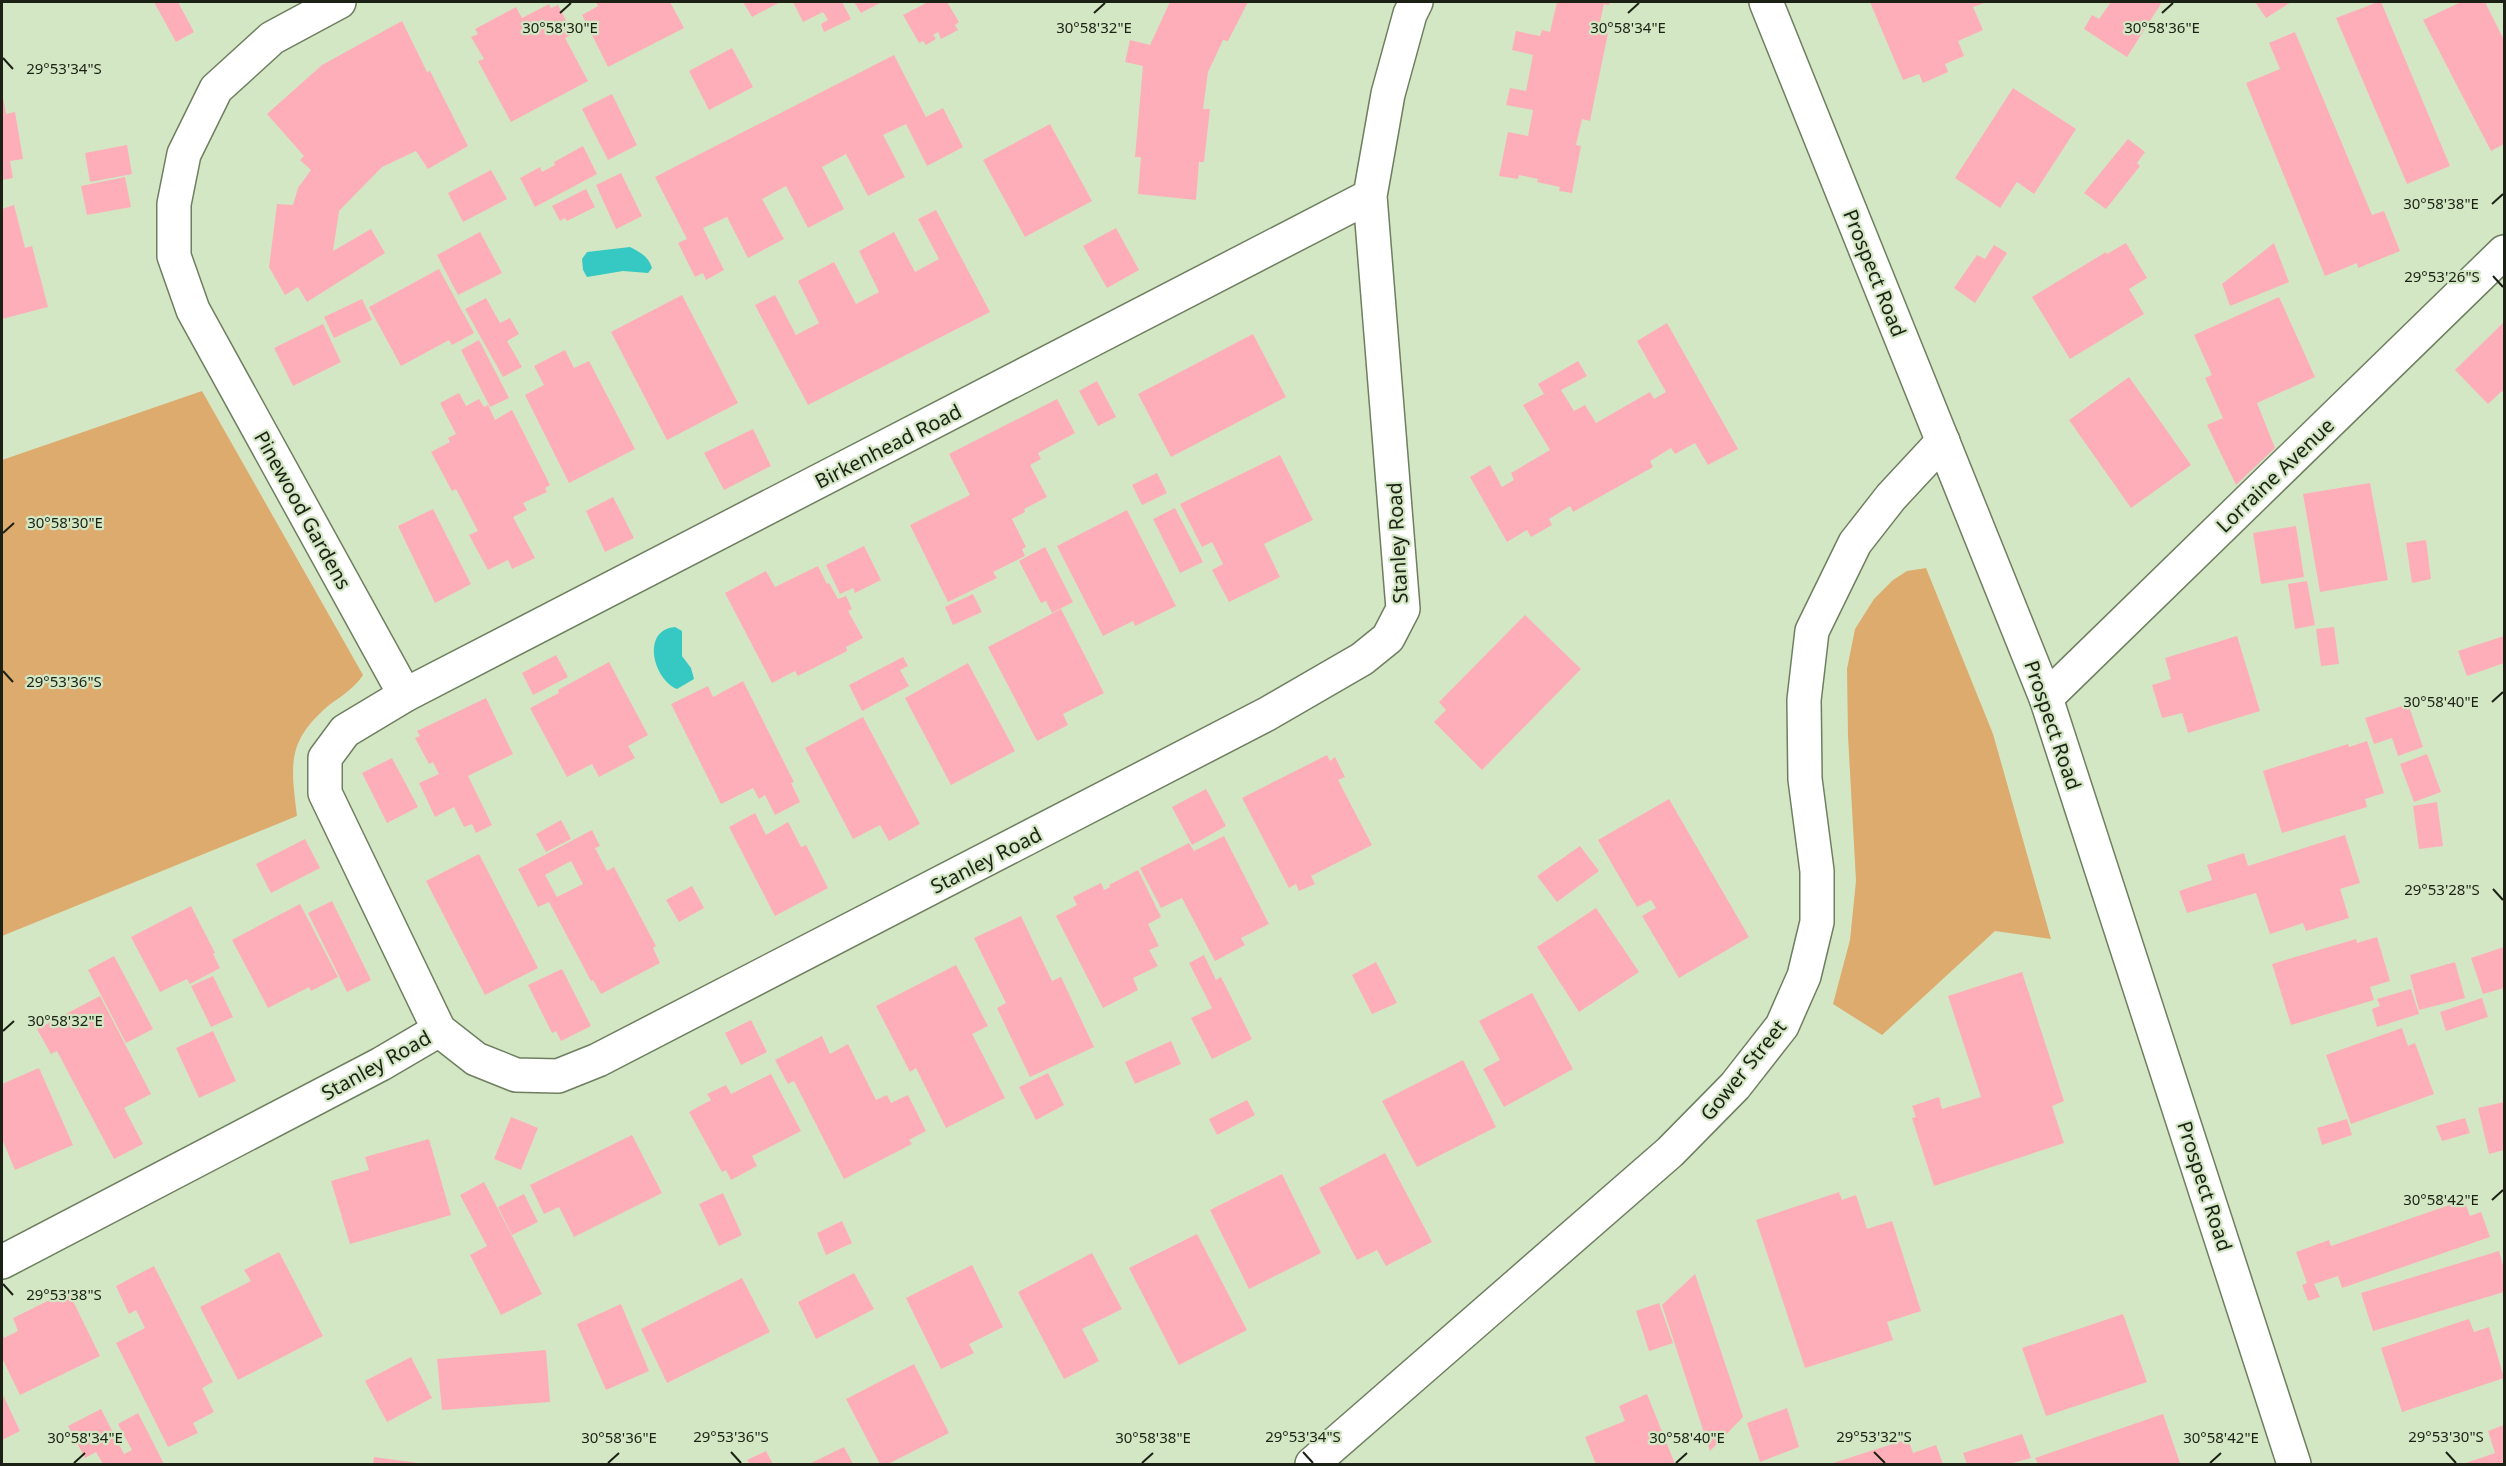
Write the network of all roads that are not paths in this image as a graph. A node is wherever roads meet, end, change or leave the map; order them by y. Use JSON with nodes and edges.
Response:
{"nodes":[{"id":1,"x":339,"y":2,"type":"edge"},
{"id":2,"x":1416,"y":2,"type":"edge"},
{"id":3,"x":1766,"y":2,"type":"edge"},
{"id":4,"x":1370,"y":196,"type":"junction"},
{"id":5,"x":2505,"y":252,"type":"edge"},
{"id":6,"x":1943,"y":441,"type":"junction"},
{"id":7,"x":405,"y":695,"type":"junction"},
{"id":8,"x":2046,"y":698,"type":"junction"},
{"id":9,"x":439,"y":1030,"type":"junction"},
{"id":10,"x":2,"y":1262,"type":"edge"},
{"id":11,"x":1318,"y":1462,"type":"edge"},
{"id":12,"x":2294,"y":1464,"type":"edge"}],
"edges":[{"from":1,"to":7,"type":"street","name":"Pinewood Gardens"},
{"from":2,"to":4,"type":"street","name":"Stanley Road"},
{"from":3,"to":6,"type":"street","name":"Prospect Road"},
{"from":4,"to":7,"type":"street","name":"Birkenhead Road"},
{"from":4,"to":9,"type":"street","name":"Stanley Road"},
{"from":5,"to":8,"type":"street","name":"Lorraine Avenue"},
{"from":6,"to":8,"type":"street","name":"Prospect Road"},
{"from":6,"to":11,"type":"street","name":"Gower Street"},
{"from":7,"to":9,"type":"street"},
{"from":8,"to":12,"type":"street","name":"Prospect Road"},
{"from":9,"to":10,"type":"street","name":"Stanley Road"}]}
